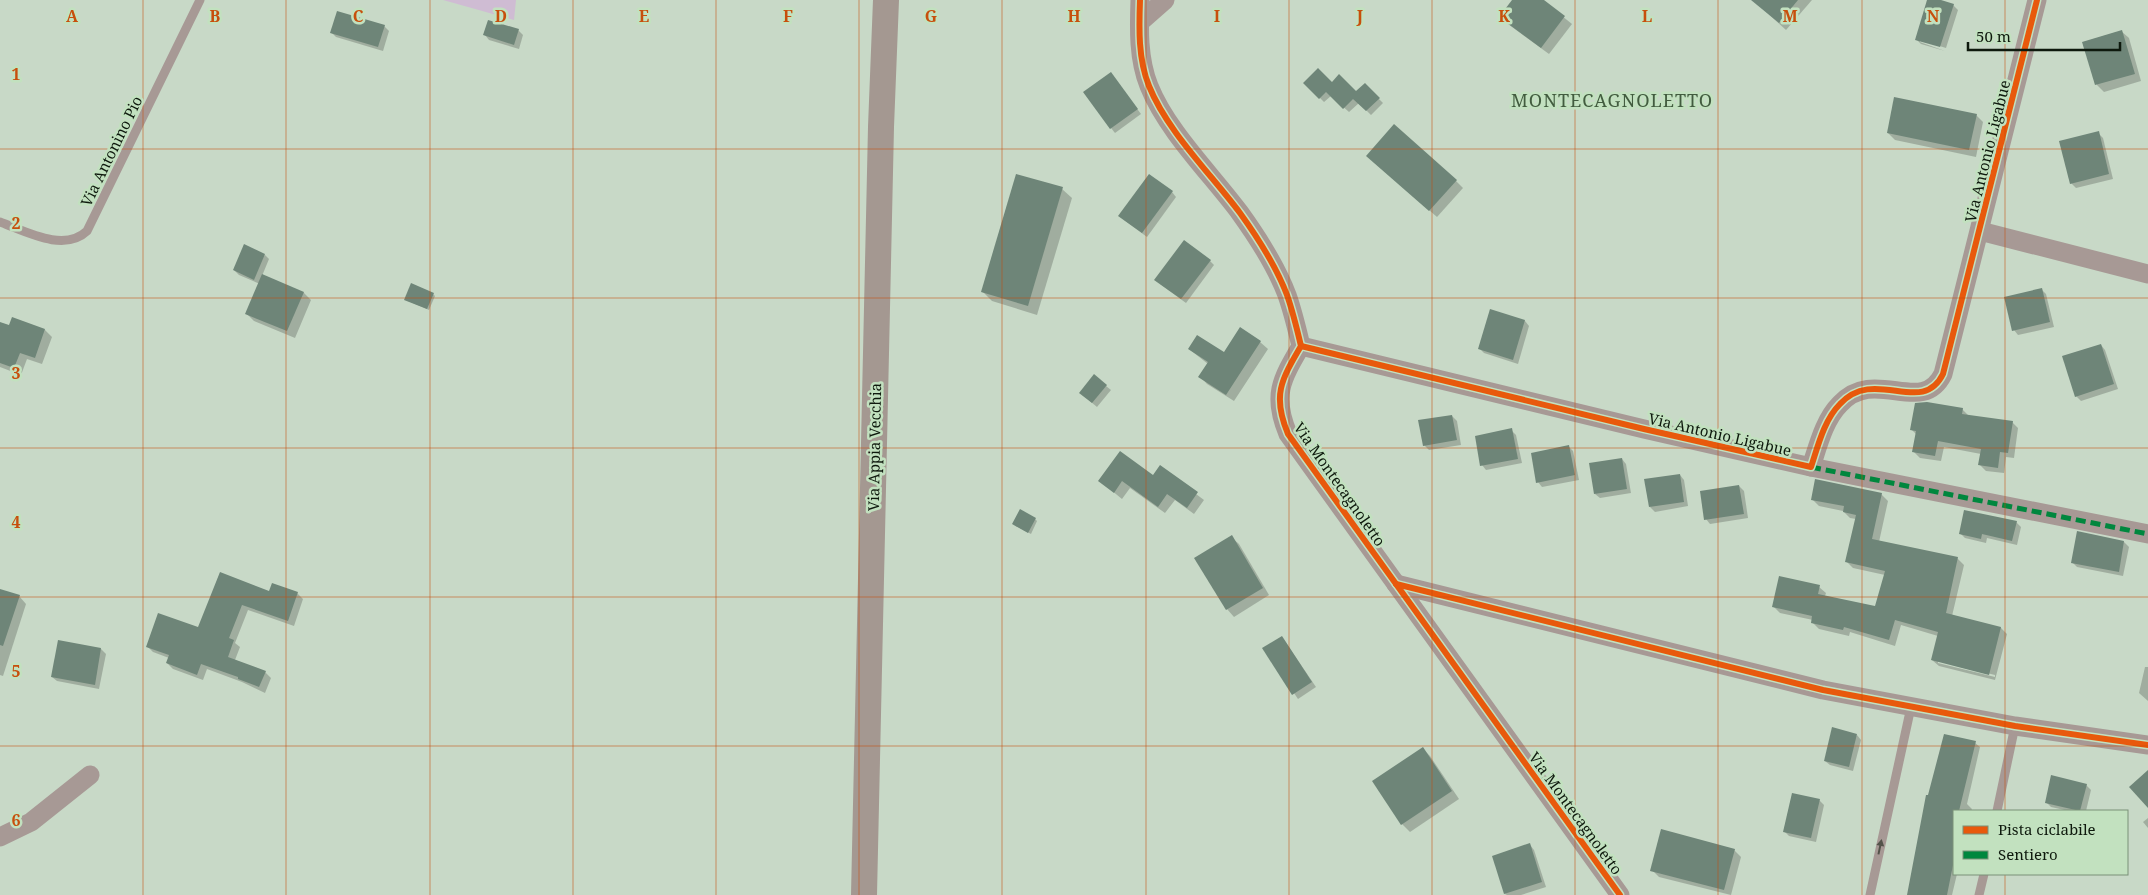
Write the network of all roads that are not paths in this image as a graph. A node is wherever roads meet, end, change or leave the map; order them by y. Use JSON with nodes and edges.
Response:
{"nodes":[{"id":1,"x":200,"y":0,"type":"edge"},
{"id":2,"x":886,"y":0,"type":"edge"},
{"id":3,"x":1140,"y":0,"type":"edge"},
{"id":4,"x":1165,"y":0,"type":"edge"},
{"id":5,"x":2037,"y":0,"type":"edge"},
{"id":6,"x":1140,"y":22,"type":"junction"},
{"id":7,"x":0,"y":222,"type":"edge"},
{"id":8,"x":1980,"y":231,"type":"junction"},
{"id":9,"x":2148,"y":274,"type":"edge"},
{"id":10,"x":1301,"y":346,"type":"junction"},
{"id":11,"x":1811,"y":467,"type":"junction"},
{"id":12,"x":2148,"y":534,"type":"edge"},
{"id":13,"x":1396,"y":584,"type":"junction"},
{"id":14,"x":1911,"y":708,"type":"junction"},
{"id":15,"x":2015,"y":726,"type":"junction"},
{"id":16,"x":2148,"y":745,"type":"edge"},
{"id":17,"x":90,"y":775,"type":"dead end"},
{"id":18,"x":1997,"y":810,"type":"edge"},
{"id":19,"x":0,"y":837,"type":"edge"},
{"id":20,"x":1984,"y":875,"type":"edge"},
{"id":21,"x":864,"y":895,"type":"edge"},
{"id":22,"x":1620,"y":895,"type":"edge"},
{"id":23,"x":1870,"y":895,"type":"edge"},
{"id":24,"x":1979,"y":895,"type":"edge"}],
"edges":[{"from":1,"to":7,"type":"lane","name":"Via Antonino Pio"},
{"from":2,"to":21,"type":"main road","name":"Via Appia Vecchia"},
{"from":3,"to":6,"type":"street"},
{"from":4,"to":6,"type":"street"},
{"from":5,"to":8,"type":"street","name":"Via Antonio Ligabue"},
{"from":6,"to":10,"type":"street"},
{"from":8,"to":9,"type":"street"},
{"from":8,"to":11,"type":"street","name":"Via Antonio Ligabue"},
{"from":10,"to":11,"type":"street","name":"Via Antonio Ligabue"},
{"from":10,"to":13,"type":"street","name":"Via Montecagnoletto"},
{"from":11,"to":12,"type":"street"},
{"from":13,"to":14,"type":"street"},
{"from":13,"to":22,"type":"street","name":"Via Montecagnoletto"},
{"from":14,"to":15,"type":"street"},
{"from":23,"to":14,"type":"lane","one_way":true},
{"from":15,"to":16,"type":"street"},
{"from":15,"to":18,"type":"lane"},
{"from":17,"to":19,"type":"street"},
{"from":20,"to":24,"type":"lane"}]}
